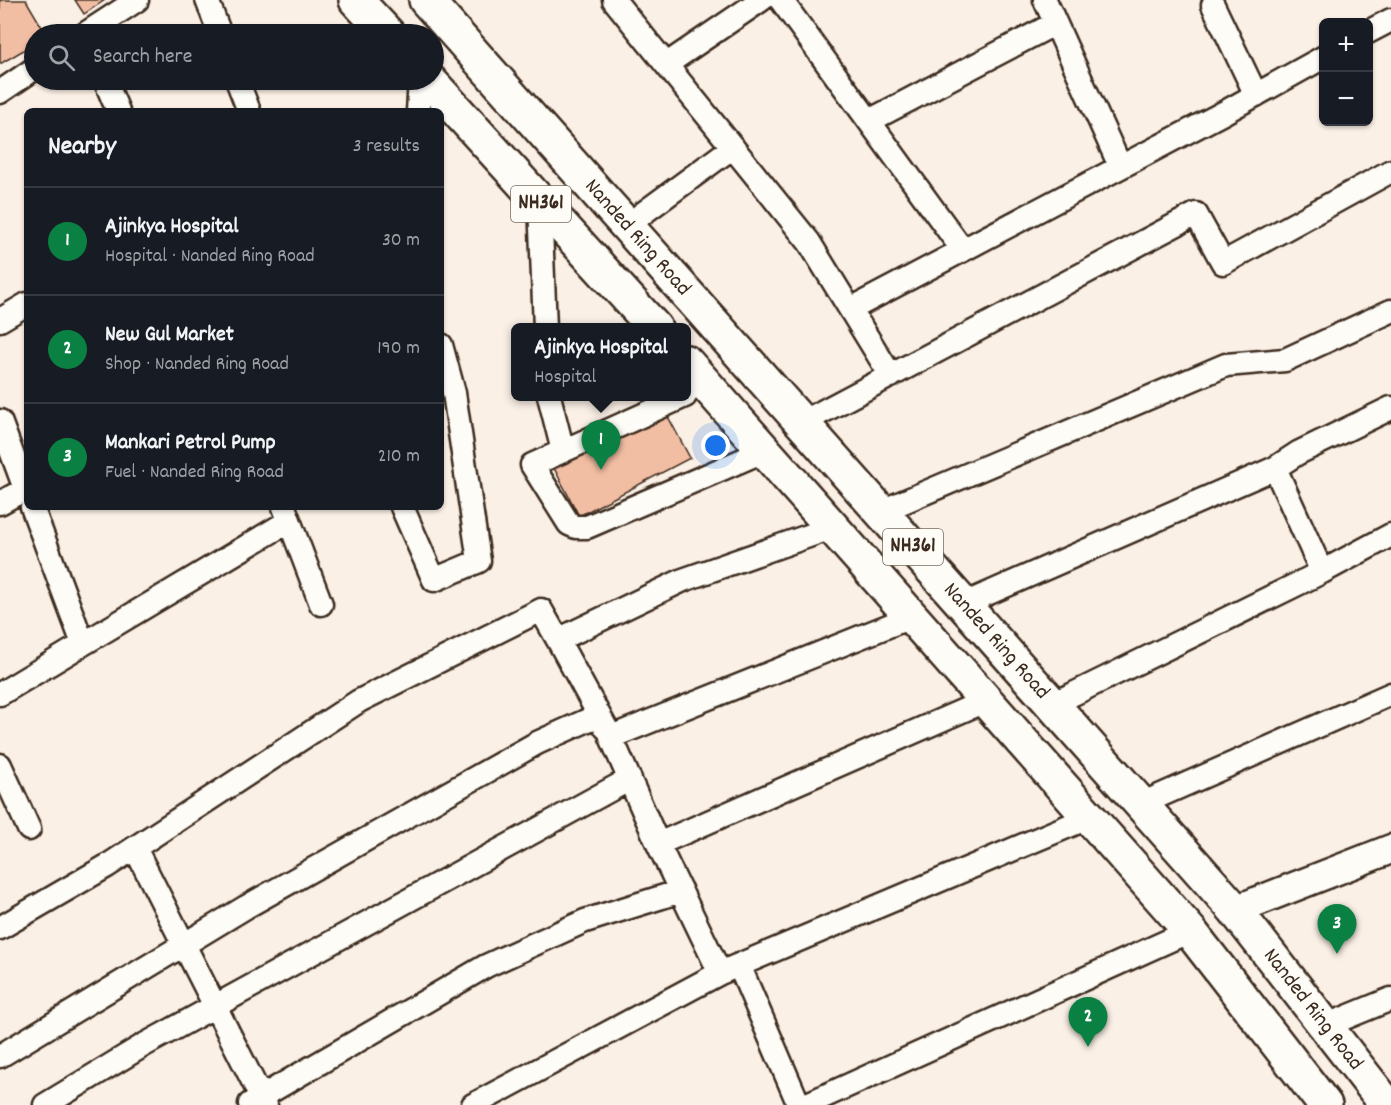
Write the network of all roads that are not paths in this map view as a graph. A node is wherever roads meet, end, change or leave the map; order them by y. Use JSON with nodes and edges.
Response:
{"nodes":[{"id":1,"x":136,"y":0,"type":"edge"},
{"id":2,"x":207,"y":0,"type":"edge"},
{"id":3,"x":356,"y":0,"type":"edge"},
{"id":4,"x":426,"y":0,"type":"edge"},
{"id":5,"x":614,"y":0,"type":"edge"},
{"id":6,"x":761,"y":0,"type":"edge"},
{"id":7,"x":781,"y":0,"type":"edge"},
{"id":8,"x":1045,"y":0,"type":"edge"},
{"id":9,"x":1215,"y":2,"type":"edge"},
{"id":10,"x":1391,"y":20,"type":"edge"},
{"id":11,"x":101,"y":24,"type":"edge"},
{"id":12,"x":216,"y":24,"type":"edge"},
{"id":13,"x":379,"y":24,"type":"edge"},
{"id":14,"x":1054,"y":24,"type":"junction"},
{"id":15,"x":1373,"y":29,"type":"edge"},
{"id":16,"x":1319,"y":59,"type":"edge"},
{"id":17,"x":667,"y":64,"type":"junction"},
{"id":18,"x":24,"y":76,"type":"edge"},
{"id":19,"x":109,"y":90,"type":"edge"},
{"id":20,"x":241,"y":90,"type":"edge"},
{"id":21,"x":419,"y":90,"type":"edge"},
{"id":22,"x":438,"y":90,"type":"edge"},
{"id":23,"x":0,"y":92,"type":"edge"},
{"id":24,"x":1256,"y":95,"type":"junction"},
{"id":25,"x":117,"y":108,"type":"edge"},
{"id":26,"x":248,"y":108,"type":"edge"},
{"id":27,"x":418,"y":108,"type":"edge"},
{"id":28,"x":868,"y":120,"type":"junction"},
{"id":29,"x":733,"y":147,"type":"junction"},
{"id":30,"x":1120,"y":166,"type":"junction"},
{"id":31,"x":1391,"y":171,"type":"edge"},
{"id":32,"x":540,"y":203,"type":"junction"},
{"id":33,"x":627,"y":225,"type":"junction"},
{"id":34,"x":962,"y":249,"type":"junction"},
{"id":35,"x":24,"y":306,"type":"edge"},
{"id":36,"x":851,"y":309,"type":"junction"},
{"id":37,"x":1391,"y":311,"type":"edge"},
{"id":38,"x":0,"y":320,"type":"edge"},
{"id":39,"x":545,"y":323,"type":"edge"},
{"id":40,"x":651,"y":323,"type":"edge"},
{"id":41,"x":444,"y":356,"type":"edge"},
{"id":42,"x":891,"y":376,"type":"junction"},
{"id":43,"x":693,"y":393,"type":"edge"},
{"id":44,"x":550,"y":401,"type":"edge"},
{"id":45,"x":675,"y":401,"type":"edge"},
{"id":46,"x":1391,"y":408,"type":"edge"},
{"id":47,"x":0,"y":421,"type":"edge"},
{"id":48,"x":803,"y":422,"type":"junction"},
{"id":49,"x":766,"y":450,"type":"junction"},
{"id":50,"x":563,"y":451,"type":"junction"},
{"id":51,"x":1275,"y":468,"type":"junction"},
{"id":52,"x":24,"y":484,"type":"edge"},
{"id":53,"x":24,"y":495,"type":"edge"},
{"id":54,"x":0,"y":503,"type":"edge"},
{"id":55,"x":34,"y":510,"type":"edge"},
{"id":56,"x":403,"y":510,"type":"edge"},
{"id":57,"x":882,"y":511,"type":"junction"},
{"id":58,"x":286,"y":514,"type":"edge"},
{"id":59,"x":834,"y":527,"type":"junction"},
{"id":60,"x":1391,"y":535,"type":"edge"},
{"id":61,"x":1322,"y":572,"type":"junction"},
{"id":62,"x":321,"y":604,"type":"dead end"},
{"id":63,"x":964,"y":604,"type":"junction"},
{"id":64,"x":913,"y":616,"type":"junction"},
{"id":65,"x":558,"y":640,"type":"junction"},
{"id":66,"x":82,"y":644,"type":"junction"},
{"id":67,"x":0,"y":693,"type":"edge"},
{"id":68,"x":1391,"y":694,"type":"edge"},
{"id":69,"x":987,"y":700,"type":"junction"},
{"id":70,"x":1053,"y":704,"type":"junction"},
{"id":71,"x":599,"y":715,"type":"junction"},
{"id":72,"x":612,"y":737,"type":"junction"},
{"id":73,"x":0,"y":765,"type":"edge"},
{"id":74,"x":630,"y":780,"type":"junction"},
{"id":75,"x":1141,"y":804,"type":"junction"},
{"id":76,"x":1090,"y":818,"type":"junction"},
{"id":77,"x":29,"y":829,"type":"dead end"},
{"id":78,"x":658,"y":844,"type":"junction"},
{"id":79,"x":135,"y":848,"type":"junction"},
{"id":80,"x":1391,"y":849,"type":"edge"},
{"id":81,"x":681,"y":891,"type":"junction"},
{"id":82,"x":1235,"y":910,"type":"junction"},
{"id":83,"x":0,"y":928,"type":"edge"},
{"id":84,"x":1190,"y":931,"type":"junction"},
{"id":85,"x":184,"y":945,"type":"junction"},
{"id":86,"x":730,"y":969,"type":"junction"},
{"id":87,"x":1391,"y":999,"type":"edge"},
{"id":88,"x":215,"y":1006,"type":"junction"},
{"id":89,"x":1325,"y":1026,"type":"junction"},
{"id":90,"x":0,"y":1056,"type":"edge"},
{"id":91,"x":259,"y":1102,"type":"edge"},
{"id":92,"x":45,"y":1105,"type":"edge"},
{"id":93,"x":473,"y":1105,"type":"edge"},
{"id":94,"x":799,"y":1105,"type":"edge"},
{"id":95,"x":805,"y":1105,"type":"edge"},
{"id":96,"x":1325,"y":1105,"type":"edge"},
{"id":97,"x":1387,"y":1105,"type":"edge"}],
"edges":[{"from":1,"to":11,"type":"street"},
{"from":2,"to":12,"type":"street"},
{"from":3,"to":13,"type":"highway"},
{"from":4,"to":33,"type":"highway","name":"Nanded Ring Road","number":"NH361"},
{"from":5,"to":17,"type":"street"},
{"from":6,"to":17,"type":"street"},
{"from":7,"to":28,"type":"street"},
{"from":8,"to":14,"type":"street"},
{"from":9,"to":24,"type":"street"},
{"from":10,"to":15,"type":"street"},
{"from":14,"to":28,"type":"street"},
{"from":14,"to":30,"type":"street"},
{"from":16,"to":24,"type":"street"},
{"from":17,"to":29,"type":"street"},
{"from":18,"to":23,"type":"street"},
{"from":19,"to":25,"type":"street"},
{"from":20,"to":26,"type":"street"},
{"from":21,"to":27,"type":"street"},
{"from":22,"to":32,"type":"highway","number":"NH361"},
{"from":24,"to":30,"type":"street"},
{"from":28,"to":34,"type":"street"},
{"from":29,"to":33,"type":"street"},
{"from":29,"to":36,"type":"street"},
{"from":30,"to":34,"type":"street"},
{"from":31,"to":42,"type":"street"},
{"from":32,"to":39,"type":"street"},
{"from":32,"to":40,"type":"highway","number":"NH361"},
{"from":33,"to":48,"type":"highway","name":"Nanded Ring Road","number":"NH361"},
{"from":34,"to":36,"type":"street"},
{"from":35,"to":38,"type":"street"},
{"from":36,"to":42,"type":"street"},
{"from":37,"to":57,"type":"street"},
{"from":41,"to":56,"type":"street"},
{"from":42,"to":48,"type":"street"},
{"from":43,"to":49,"type":"highway","number":"NH361"},
{"from":44,"to":50,"type":"street"},
{"from":45,"to":50,"type":"street"},
{"from":46,"to":51,"type":"street"},
{"from":47,"to":52,"type":"street"},
{"from":48,"to":57,"type":"highway","name":"Nanded Ring Road","number":"NH361"},
{"from":49,"to":50,"type":"street"},
{"from":49,"to":59,"type":"highway","number":"NH361"},
{"from":51,"to":61,"type":"street"},
{"from":51,"to":63,"type":"street"},
{"from":53,"to":54,"type":"street"},
{"from":55,"to":66,"type":"street"},
{"from":57,"to":63,"type":"highway","name":"Nanded Ring Road","number":"NH361"},
{"from":58,"to":62,"type":"street"},
{"from":58,"to":66,"type":"street"},
{"from":59,"to":64,"type":"highway","number":"NH361"},
{"from":59,"to":65,"type":"street"},
{"from":60,"to":61,"type":"street"},
{"from":61,"to":70,"type":"street"},
{"from":63,"to":70,"type":"highway","name":"Nanded Ring Road","number":"NH361"},
{"from":64,"to":69,"type":"highway","number":"NH361"},
{"from":64,"to":72,"type":"street"},
{"from":65,"to":71,"type":"street"},
{"from":65,"to":79,"type":"street"},
{"from":66,"to":67,"type":"street"},
{"from":68,"to":75,"type":"street"},
{"from":69,"to":76,"type":"highway","number":"NH361"},
{"from":69,"to":78,"type":"street"},
{"from":70,"to":75,"type":"highway","name":"Nanded Ring Road","number":"NH361"},
{"from":71,"to":72,"type":"street"},
{"from":71,"to":85,"type":"street"},
{"from":72,"to":74,"type":"street"},
{"from":73,"to":77,"type":"street"},
{"from":74,"to":78,"type":"street"},
{"from":74,"to":88,"type":"street"},
{"from":75,"to":82,"type":"highway","name":"Nanded Ring Road","number":"NH361"},
{"from":76,"to":84,"type":"highway","number":"NH361"},
{"from":76,"to":86,"type":"street"},
{"from":78,"to":81,"type":"street"},
{"from":79,"to":83,"type":"street"},
{"from":79,"to":85,"type":"street"},
{"from":80,"to":82,"type":"street"},
{"from":81,"to":86,"type":"street"},
{"from":81,"to":91,"type":"street"},
{"from":82,"to":89,"type":"highway","name":"Nanded Ring Road","number":"NH361"},
{"from":84,"to":95,"type":"street"},
{"from":84,"to":96,"type":"highway","number":"NH361"},
{"from":85,"to":88,"type":"street"},
{"from":85,"to":90,"type":"street"},
{"from":86,"to":93,"type":"street"},
{"from":86,"to":94,"type":"street"},
{"from":87,"to":89,"type":"street"},
{"from":88,"to":91,"type":"street"},
{"from":88,"to":92,"type":"street"},
{"from":89,"to":97,"type":"highway","name":"Nanded Ring Road","number":"NH361"}]}
